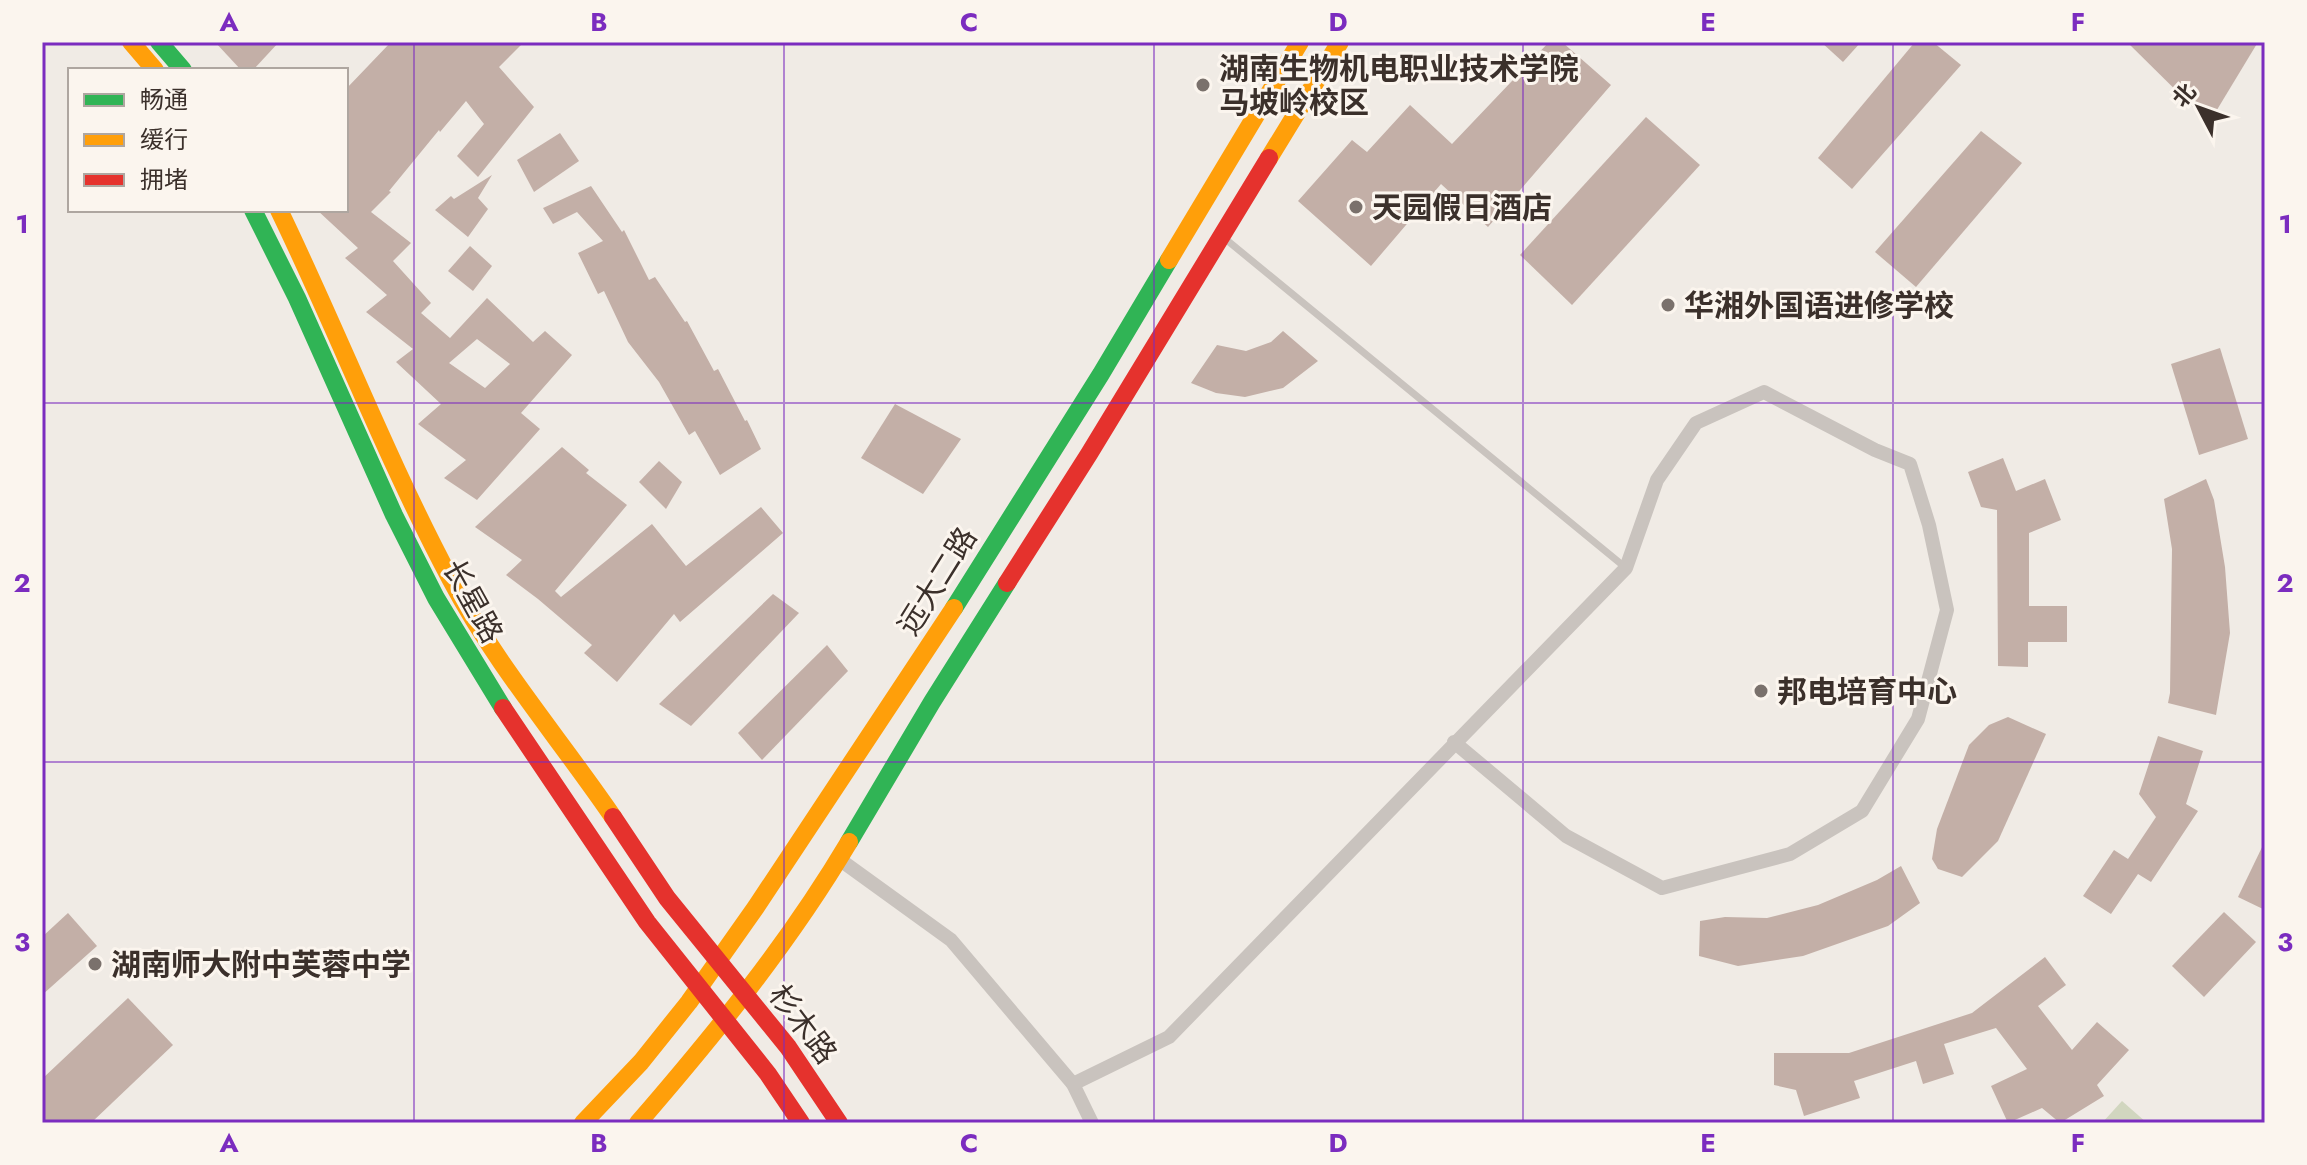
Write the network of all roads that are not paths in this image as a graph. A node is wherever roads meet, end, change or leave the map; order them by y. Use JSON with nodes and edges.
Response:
{"nodes":[{"id":1,"x":131,"y":42,"type":"edge"},
{"id":2,"x":159,"y":42,"type":"edge"},
{"id":3,"x":1300,"y":42,"type":"edge"},
{"id":4,"x":1340,"y":42,"type":"edge"},
{"id":5,"x":153,"y":68,"type":"edge"},
{"id":6,"x":181,"y":68,"type":"edge"},
{"id":7,"x":254,"y":212,"type":"edge"},
{"id":8,"x":280,"y":212,"type":"edge"},
{"id":9,"x":1221,"y":235,"type":"junction"},
{"id":10,"x":1626,"y":568,"type":"junction"},
{"id":11,"x":1454,"y":742,"type":"junction"},
{"id":12,"x":839,"y":859,"type":"junction"},
{"id":13,"x":719,"y":960,"type":"junction"},
{"id":14,"x":700,"y":988,"type":"junction"},
{"id":15,"x":746,"y":994,"type":"junction"},
{"id":16,"x":725,"y":1020,"type":"junction"},
{"id":17,"x":1073,"y":1084,"type":"junction"},
{"id":18,"x":583,"y":1123,"type":"edge"},
{"id":19,"x":638,"y":1123,"type":"edge"},
{"id":20,"x":801,"y":1123,"type":"edge"},
{"id":21,"x":839,"y":1123,"type":"edge"},
{"id":22,"x":1092,"y":1123,"type":"edge"}],
"edges":[{"from":1,"to":5,"type":"main road"},
{"from":2,"to":6,"type":"main road"},
{"from":3,"to":13,"type":"main road","name":"远大二路"},
{"from":4,"to":9,"type":"main road","name":"远大二路"},
{"from":7,"to":14,"type":"main road","name":"长星路"},
{"from":8,"to":13,"type":"main road","name":"长星路"},
{"from":9,"to":10,"type":"lane"},
{"from":9,"to":12,"type":"main road","name":"远大二路"},
{"from":10,"to":11,"type":"street"},
{"from":10,"to":11,"type":"street"},
{"from":11,"to":17,"type":"street"},
{"from":12,"to":15,"type":"main road","name":"远大二路"},
{"from":12,"to":17,"type":"street"},
{"from":13,"to":14,"type":"main road","name":"远大二路"},
{"from":13,"to":15,"type":"main road","name":"杉木路"},
{"from":14,"to":16,"type":"main road","name":"杉木路"},
{"from":14,"to":18,"type":"main road","name":"远大二路"},
{"from":15,"to":16,"type":"main road","name":"远大二路"},
{"from":15,"to":21,"type":"main road","name":"杉木路"},
{"from":16,"to":19,"type":"main road","name":"远大二路"},
{"from":16,"to":20,"type":"main road","name":"杉木路"},
{"from":17,"to":22,"type":"street"}]}
